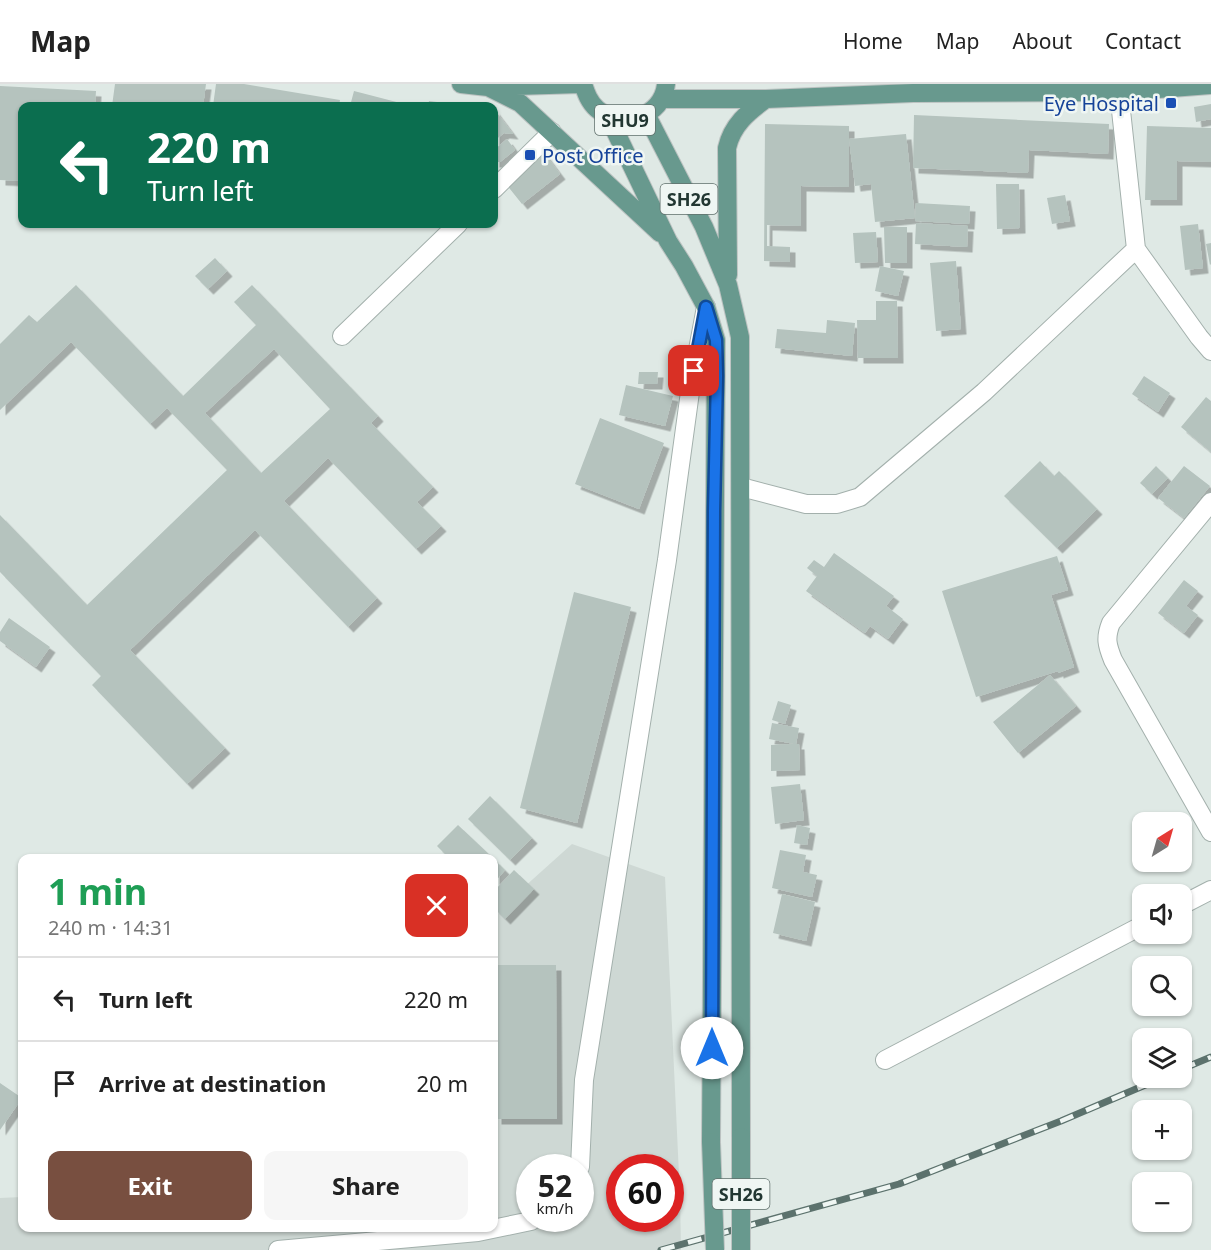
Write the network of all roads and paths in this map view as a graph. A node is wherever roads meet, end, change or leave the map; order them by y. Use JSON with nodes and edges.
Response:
{"nodes":[{"id":1,"x":461,"y":84,"type":"edge"},
{"id":2,"x":582,"y":84,"type":"edge"},
{"id":3,"x":1211,"y":85,"type":"edge"},
{"id":4,"x":488,"y":87,"type":"junction"},
{"id":5,"x":664,"y":92,"type":"edge"},
{"id":6,"x":1119,"y":92,"type":"junction"},
{"id":7,"x":766,"y":99,"type":"junction"},
{"id":8,"x":646,"y":114,"type":"junction"},
{"id":9,"x":608,"y":116,"type":"junction"},
{"id":10,"x":552,"y":132,"type":"junction"},
{"id":11,"x":498,"y":185,"type":"edge"},
{"id":12,"x":454,"y":228,"type":"edge"},
{"id":13,"x":668,"y":241,"type":"junction"},
{"id":14,"x":1136,"y":249,"type":"junction"},
{"id":15,"x":728,"y":285,"type":"junction"},
{"id":16,"x":706,"y":307,"type":"junction"},
{"id":17,"x":342,"y":336,"type":"dead end"},
{"id":18,"x":1211,"y":351,"type":"edge"},
{"id":19,"x":741,"y":487,"type":"junction"},
{"id":20,"x":1211,"y":502,"type":"edge"},
{"id":21,"x":1211,"y":832,"type":"edge"},
{"id":22,"x":1211,"y":890,"type":"edge"},
{"id":23,"x":1192,"y":900,"type":"edge"},
{"id":24,"x":1132,"y":931,"type":"edge"},
{"id":25,"x":885,"y":1060,"type":"dead end"},
{"id":26,"x":581,"y":1154,"type":"edge"},
{"id":27,"x":516,"y":1224,"type":"edge"},
{"id":28,"x":498,"y":1228,"type":"edge"},
{"id":29,"x":478,"y":1232,"type":"edge"},
{"id":30,"x":278,"y":1250,"type":"edge"},
{"id":31,"x":715,"y":1250,"type":"edge"},
{"id":32,"x":741,"y":1250,"type":"edge"}],
"edges":[{"from":1,"to":4,"type":"main road","number":"SHU9"},
{"from":2,"to":4,"type":"main road","number":"SHU9"},
{"from":2,"to":9,"type":"main road","number":"SHU9"},
{"from":3,"to":6,"type":"main road","number":"SHU9"},
{"from":4,"to":10,"type":"main road"},
{"from":5,"to":7,"type":"main road","number":"SHU9"},
{"from":5,"to":8,"type":"main road","number":"SHU9"},
{"from":6,"to":7,"type":"main road","number":"SHU9"},
{"from":6,"to":14,"type":"street"},
{"from":7,"to":15,"type":"main road"},
{"from":8,"to":9,"type":"main road","number":"SHU9"},
{"from":8,"to":15,"type":"main road","number":"SH26"},
{"from":9,"to":13,"type":"main road","number":"SH26"},
{"from":10,"to":11,"type":"street"},
{"from":10,"to":13,"type":"main road"},
{"from":12,"to":17,"type":"street"},
{"from":13,"to":16,"type":"main road","number":"SH26"},
{"from":14,"to":18,"type":"street"},
{"from":14,"to":19,"type":"street"},
{"from":15,"to":19,"type":"main road","number":"SH26"},
{"from":16,"to":26,"type":"street"},
{"from":16,"to":31,"type":"main road","number":"SH26","bridge":true},
{"from":19,"to":32,"type":"main road","number":"SH26","bridge":true},
{"from":20,"to":21,"type":"street"},
{"from":22,"to":23,"type":"street"},
{"from":24,"to":25,"type":"street"},
{"from":27,"to":28,"type":"street"},
{"from":29,"to":30,"type":"street"}]}
